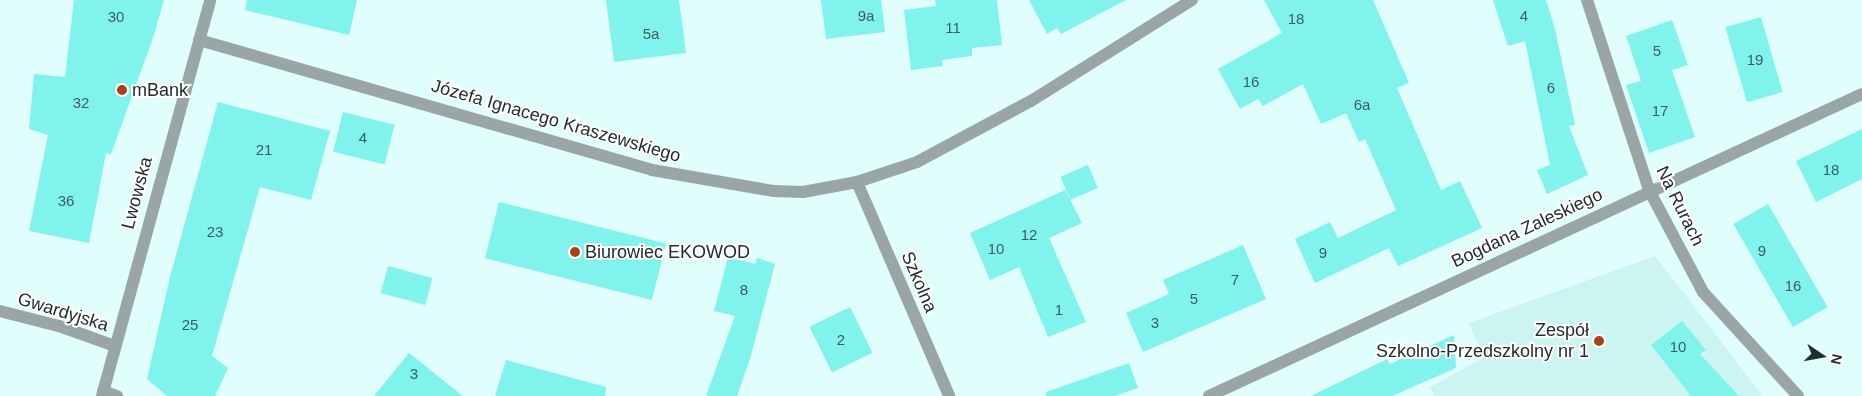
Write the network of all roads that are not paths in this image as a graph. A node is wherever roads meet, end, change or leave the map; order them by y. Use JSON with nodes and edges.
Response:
{"nodes":[{"id":1,"x":210,"y":0,"type":"edge"},
{"id":2,"x":1192,"y":0,"type":"edge"},
{"id":3,"x":1587,"y":0,"type":"edge"},
{"id":4,"x":199,"y":40,"type":"junction"},
{"id":5,"x":1862,"y":94,"type":"edge"},
{"id":6,"x":857,"y":182,"type":"junction"},
{"id":7,"x":1649,"y":190,"type":"junction"},
{"id":8,"x":0,"y":311,"type":"edge"},
{"id":9,"x":115,"y":346,"type":"junction"},
{"id":10,"x":103,"y":394,"type":"edge"},
{"id":11,"x":117,"y":396,"type":"edge"},
{"id":12,"x":949,"y":396,"type":"edge"},
{"id":13,"x":1208,"y":396,"type":"edge"},
{"id":14,"x":1798,"y":396,"type":"edge"}],
"edges":[{"from":1,"to":4,"type":"street","name":"Lwowska"},
{"from":2,"to":6,"type":"street","name":"Józefa Ignacego Kraszewskiego"},
{"from":3,"to":7,"type":"street","name":"Na Rurach"},
{"from":4,"to":6,"type":"street","name":"Józefa Ignacego Kraszewskiego"},
{"from":4,"to":9,"type":"street","name":"Lwowska"},
{"from":5,"to":7,"type":"street","name":"Bogdana Zaleskiego"},
{"from":6,"to":12,"type":"street","name":"Szkolna"},
{"from":7,"to":13,"type":"street","name":"Bogdana Zaleskiego"},
{"from":7,"to":14,"type":"street","name":"Na Rurach"},
{"from":8,"to":9,"type":"street","name":"Gwardyjska"},
{"from":9,"to":10,"type":"street","name":"Lwowska"},
{"from":10,"to":11,"type":"street"}]}
